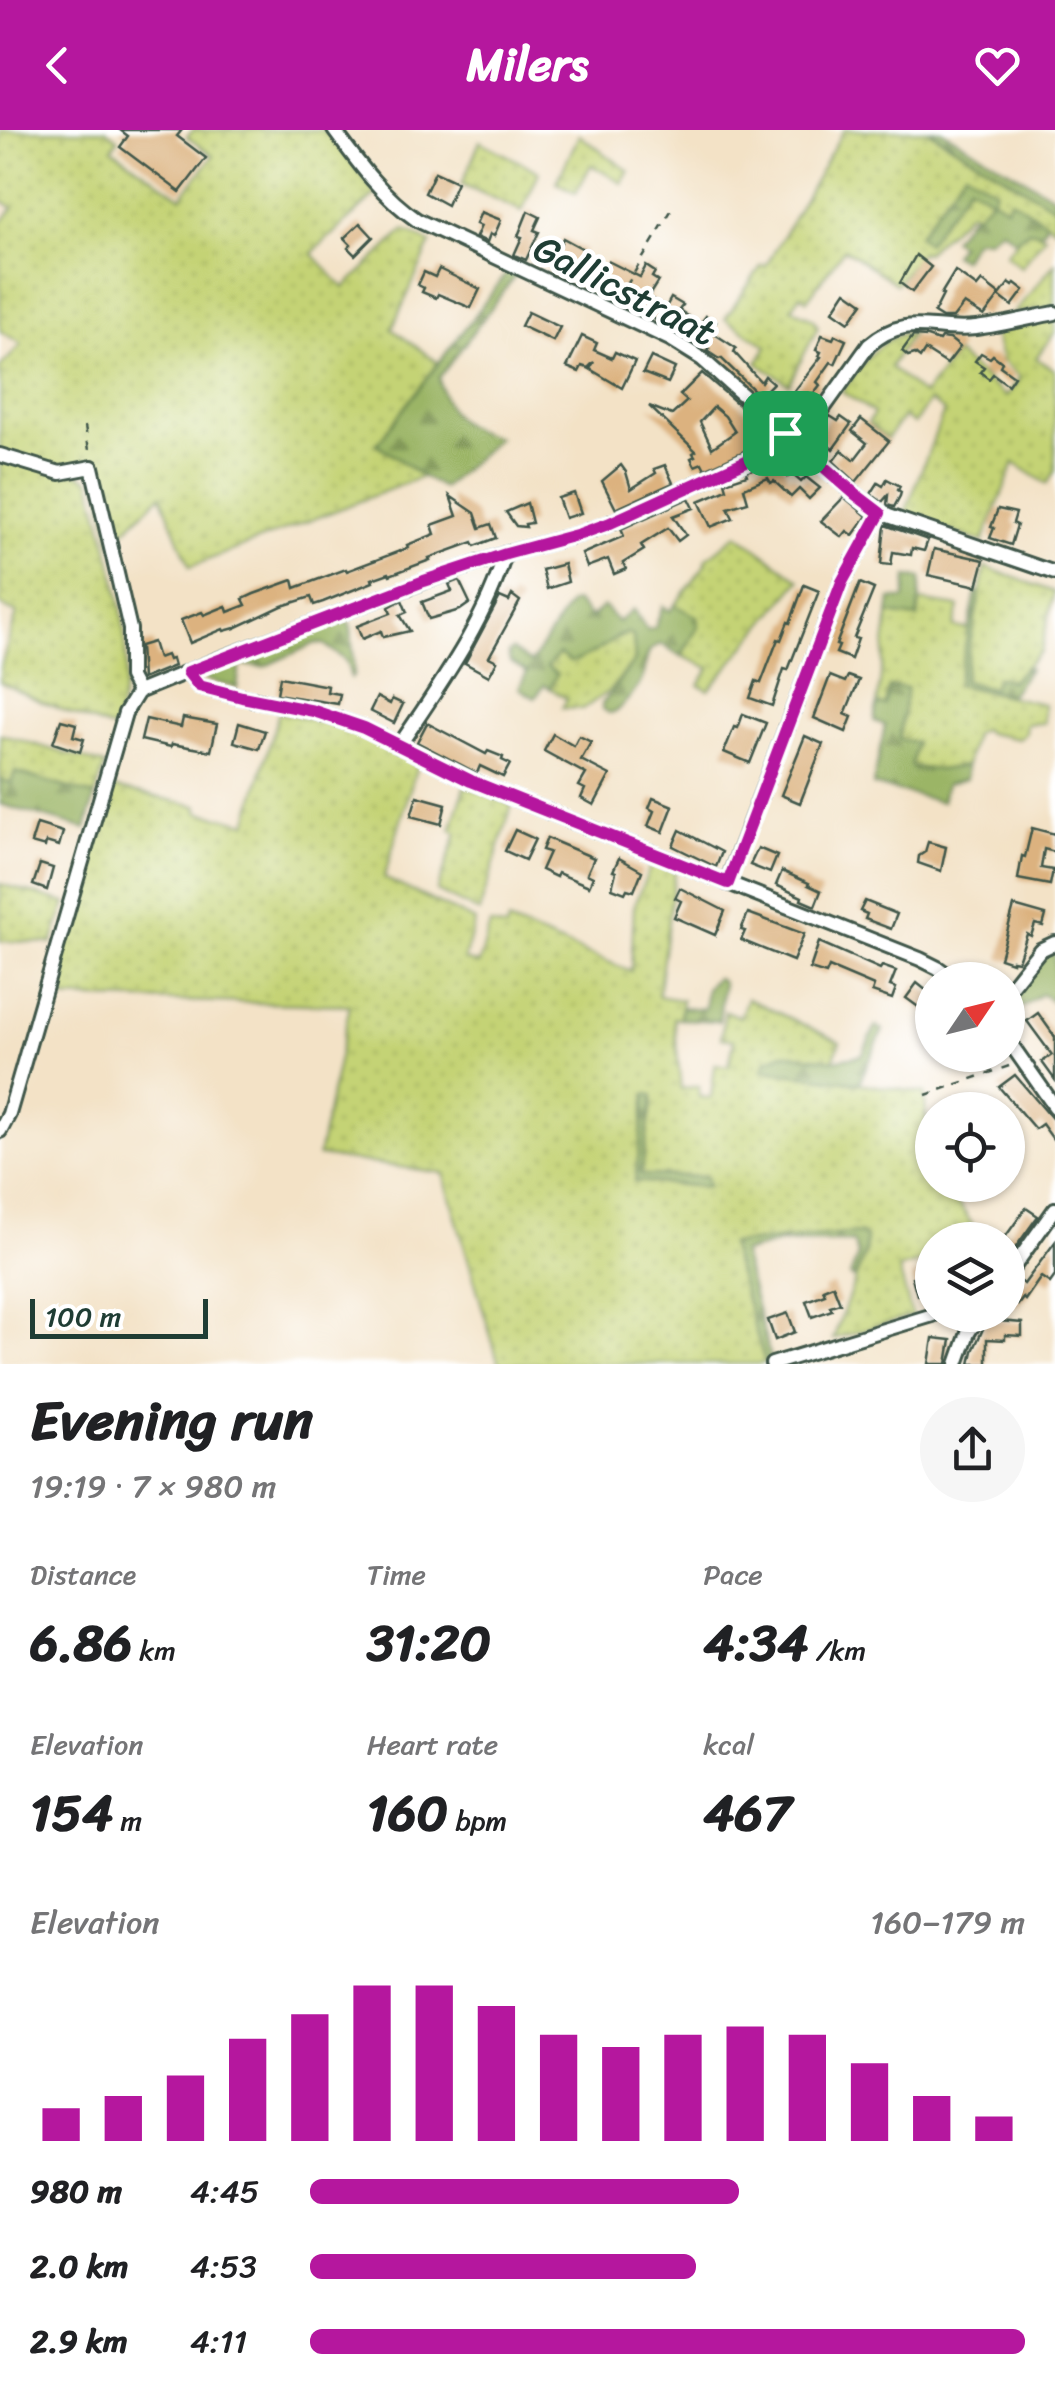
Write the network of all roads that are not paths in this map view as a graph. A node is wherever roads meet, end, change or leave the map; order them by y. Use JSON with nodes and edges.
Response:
{"nodes":[{"id":1,"x":334,"y":130,"type":"edge"},
{"id":2,"x":1055,"y":313,"type":"edge"},
{"id":3,"x":785,"y":433,"type":"junction"},
{"id":4,"x":798,"y":444,"type":"junction"},
{"id":5,"x":0,"y":456,"type":"edge"},
{"id":6,"x":880,"y":513,"type":"junction"},
{"id":7,"x":506,"y":554,"type":"junction"},
{"id":8,"x":1055,"y":574,"type":"edge"},
{"id":9,"x":188,"y":672,"type":"junction"},
{"id":10,"x":138,"y":692,"type":"junction"},
{"id":11,"x":398,"y":746,"type":"junction"},
{"id":12,"x":728,"y":883,"type":"junction"},
{"id":13,"x":1055,"y":942,"type":"edge"},
{"id":14,"x":926,"y":962,"type":"edge"},
{"id":15,"x":1025,"y":969,"type":"edge"},
{"id":16,"x":1025,"y":1064,"type":"edge"},
{"id":17,"x":1055,"y":1107,"type":"edge"},
{"id":18,"x":0,"y":1131,"type":"edge"},
{"id":19,"x":1055,"y":1209,"type":"edge"},
{"id":20,"x":1025,"y":1251,"type":"edge"},
{"id":21,"x":915,"y":1320,"type":"edge"},
{"id":22,"x":969,"y":1332,"type":"edge"},
{"id":23,"x":772,"y":1364,"type":"edge"},
{"id":24,"x":957,"y":1364,"type":"edge"}],
"edges":[{"from":1,"to":3,"type":"street","name":"Gallicstraat"},
{"from":2,"to":4,"type":"street"},
{"from":3,"to":4,"type":"street","name":"Gallicstraat"},
{"from":3,"to":7,"type":"street"},
{"from":4,"to":6,"type":"street","name":"Gallicstraat"},
{"from":5,"to":10,"type":"street"},
{"from":6,"to":8,"type":"street","name":"Gallicstraat"},
{"from":6,"to":12,"type":"street"},
{"from":7,"to":9,"type":"street"},
{"from":7,"to":11,"type":"street"},
{"from":9,"to":10,"type":"street"},
{"from":9,"to":11,"type":"street"},
{"from":10,"to":18,"type":"street"},
{"from":11,"to":12,"type":"street"},
{"from":12,"to":14,"type":"street"},
{"from":13,"to":15,"type":"street"},
{"from":16,"to":17,"type":"street"},
{"from":19,"to":20,"type":"street"},
{"from":21,"to":23,"type":"street"},
{"from":22,"to":24,"type":"street"}]}
